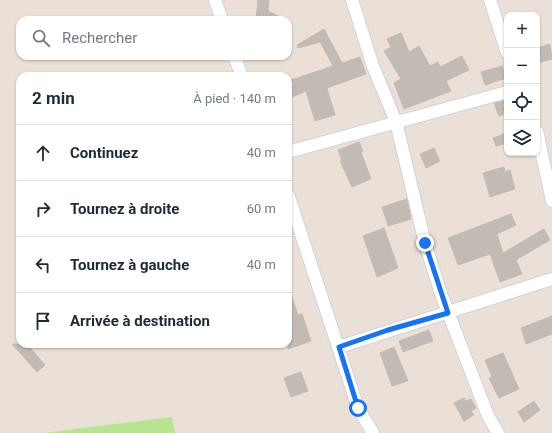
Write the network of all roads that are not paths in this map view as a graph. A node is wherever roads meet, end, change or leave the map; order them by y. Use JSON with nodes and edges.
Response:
{"nodes":[{"id":1,"x":215,"y":0,"type":"edge"},
{"id":2,"x":352,"y":0,"type":"edge"},
{"id":3,"x":490,"y":0,"type":"edge"},
{"id":4,"x":221,"y":16,"type":"edge"},
{"id":5,"x":505,"y":48,"type":"edge"},
{"id":6,"x":236,"y":60,"type":"edge"},
{"id":7,"x":240,"y":72,"type":"edge"},
{"id":8,"x":504,"y":93,"type":"edge"},
{"id":9,"x":396,"y":122,"type":"junction"},
{"id":10,"x":540,"y":145,"type":"edge"},
{"id":11,"x":292,"y":151,"type":"edge"},
{"id":12,"x":552,"y":201,"type":"edge"},
{"id":13,"x":292,"y":207,"type":"edge"},
{"id":14,"x":552,"y":279,"type":"edge"},
{"id":15,"x":448,"y":313,"type":"junction"},
{"id":16,"x":339,"y":347,"type":"junction"},
{"id":17,"x":373,"y":433,"type":"edge"},
{"id":18,"x":498,"y":433,"type":"edge"}],
"edges":[{"from":1,"to":4,"type":"street"},
{"from":2,"to":9,"type":"street"},
{"from":3,"to":5,"type":"street"},
{"from":6,"to":7,"type":"street"},
{"from":8,"to":9,"type":"street"},
{"from":9,"to":11,"type":"street"},
{"from":9,"to":15,"type":"street"},
{"from":10,"to":12,"type":"street"},
{"from":13,"to":16,"type":"street"},
{"from":14,"to":15,"type":"street"},
{"from":15,"to":16,"type":"street"},
{"from":15,"to":18,"type":"street"},
{"from":16,"to":17,"type":"street"}]}
